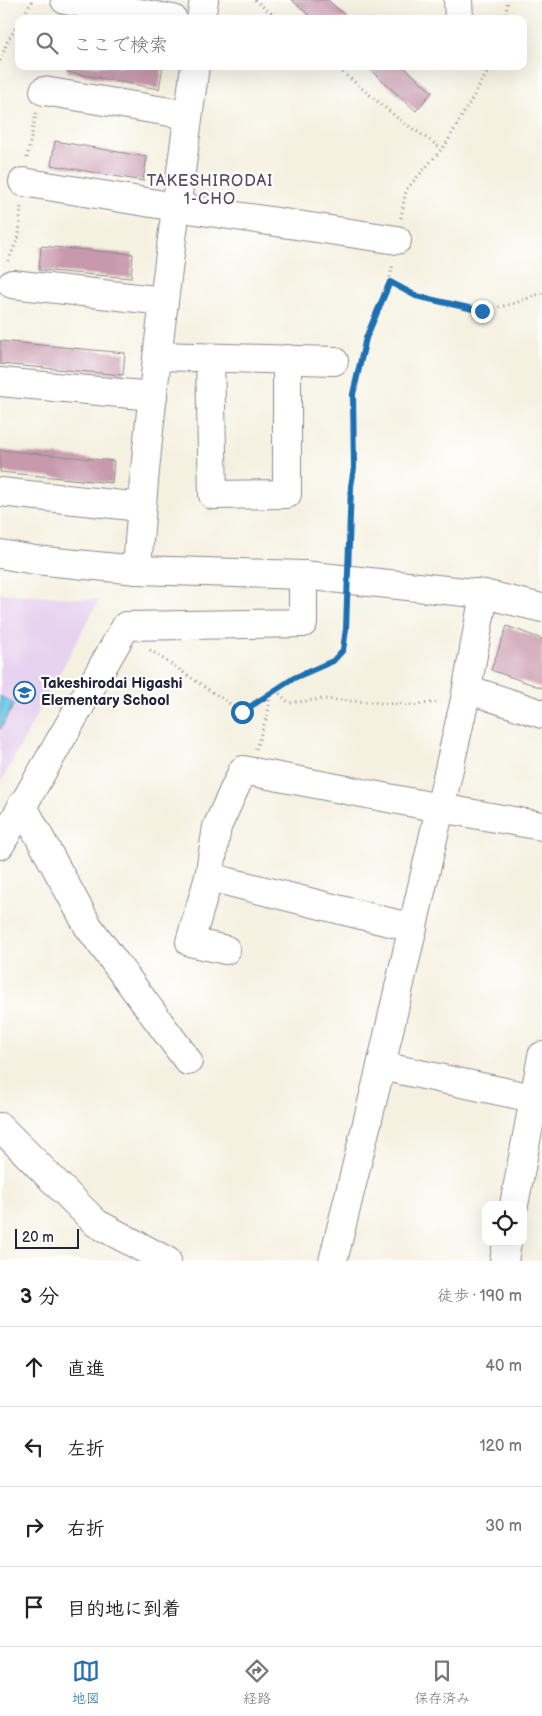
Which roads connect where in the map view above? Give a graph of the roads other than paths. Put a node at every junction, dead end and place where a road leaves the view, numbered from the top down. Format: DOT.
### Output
graph roads {
  1 [pos="65,0"];
  2 [pos="204,0"];
  3 [pos="458,0"];
  4 [pos="150,15"];
  5 [pos="202,15"];
  6 [pos="459,15"];
  7 [pos="194,70"];
  8 [pos="44,91"];
  9 [pos="188,115"];
  10 [pos="23,182"];
  11 [pos="176,208"];
  12 [pos="397,240"];
  13 [pos="12,284"];
  14 [pos="164,301"];
  15 [pos="158,356"];
  16 [pos="210,358"];
  17 [pos="286,360"];
  18 [pos="334,361"];
  19 [pos="0,382"];
  20 [pos="153,396"];
  21 [pos="0,492"];
  22 [pos="141,508"];
  23 [pos="0,554"];
  24 [pos="137,570"];
  25 [pos="303,575"];
  26 [pos="484,594"];
  27 [pos="542,608"];
  28 [pos="467,689"];
  29 [pos="542,714"];
  30 [pos="22,805"];
  31 [pos="440,808"];
  32 [pos="542,826"];
  33 [pos="0,845"];
  34 [pos="209,877"];
  35 [pos="413,928"];
  36 [pos="226,950"];
  37 [pos="542,1056"];
  38 [pos="188,1061"];
  39 [pos="381,1066"];
  40 [pos="533,1098"];
  41 [pos="0,1127"];
  42 [pos="515,1201"];
  43 [pos="506,1246"];
  44 [pos="167,1261"];
  45 [pos="333,1261"];
  46 [pos="504,1261"];
  1 -- 4 [label="street"];
  2 -- 5 [label="street"];
  3 -- 6 [label="street"];
  7 -- 9 [label="street"];
  8 -- 9 [label="street"];
  9 -- 11 [label="street"];
  10 -- 11 [label="street"];
  11 -- 12 [label="street"];
  11 -- 14 [label="street"];
  13 -- 14 [label="street"];
  14 -- 15 [label="street"];
  15 -- 16 [label="street"];
  15 -- 20 [label="street"];
  16 -- 17 [label="street"];
  16 -- 17 [label="street"];
  17 -- 18 [label="street"];
  19 -- 20 [label="street"];
  20 -- 22 [label="street"];
  21 -- 22 [label="street"];
  22 -- 24 [label="street"];
  23 -- 24 [label="street"];
  24 -- 25 [label="street"];
  25 -- 26 [label="street"];
  25 -- 30 [label="street"];
  26 -- 27 [label="street"];
  26 -- 28 [label="street"];
  28 -- 29 [label="street"];
  28 -- 31 [label="street"];
  30 -- 33 [label="street"];
  30 -- 38 [label="street"];
  31 -- 32 [label="street"];
  31 -- 34 [label="street"];
  31 -- 35 [label="street"];
  34 -- 35 [label="street"];
  34 -- 36 [label="street"];
  35 -- 39 [label="street"];
  37 -- 40 [label="street"];
  39 -- 40 [label="street"];
  39 -- 45 [label="street"];
  40 -- 42 [label="street"];
  41 -- 44 [label="street"];
  43 -- 46 [label="street"];
}
